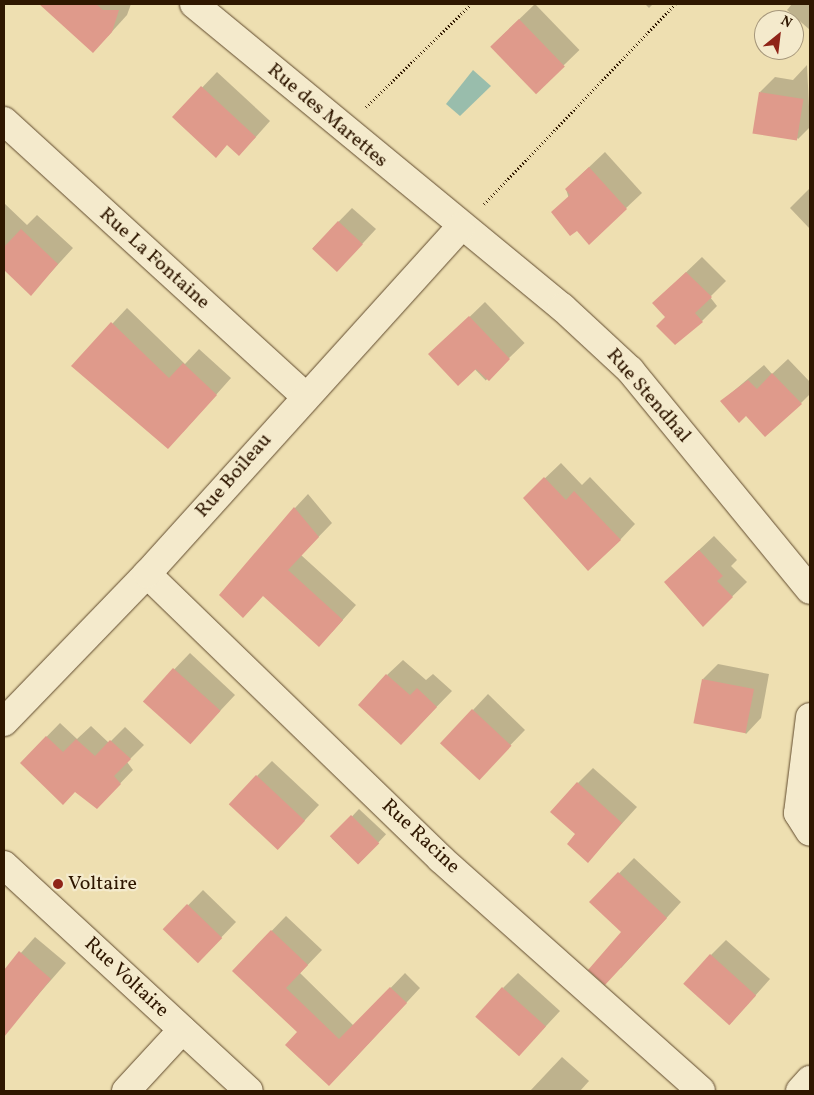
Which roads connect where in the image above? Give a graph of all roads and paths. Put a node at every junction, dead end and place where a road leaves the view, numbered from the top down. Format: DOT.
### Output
graph roads {
  1 [pos="471,4"];
  2 [pos="675,4"];
  3 [pos="208,8"];
  4 [pos="4,122"];
  5 [pos="342,130"];
  6 [pos="461,227"];
  7 [pos="305,396"];
  8 [pos="147,574"];
  9 [pos="810,590"];
  10 [pos="810,717"];
  11 [pos="4,722"];
  12 [pos="810,832"];
  13 [pos="4,865"];
  14 [pos="182,1030"];
  15 [pos="810,1080"];
  16 [pos="126,1091"];
  17 [pos="249,1091"];
  18 [pos="701,1091"];
  19 [pos="800,1091"];
  1 -- 5 [label="path"];
  2 -- 6 [label="path"];
  3 -- 5 [label="street, Rue des Marettes"];
  4 -- 7 [label="street, Rue La Fontaine"];
  5 -- 6 [label="street, Rue des Marettes"];
  6 -- 7 [label="street, Rue Boileau"];
  6 -- 9 [label="street, Rue Stendhal"];
  7 -- 8 [label="street, Rue Boileau"];
  8 -- 11 [label="street, Rue Boileau"];
  8 -- 18 [label="street, Rue Racine"];
  10 -- 12 [label="street"];
  13 -- 14 [label="street, Rue Voltaire"];
  14 -- 16 [label="street"];
  14 -- 17 [label="street, Rue Voltaire"];
  15 -- 19 [label="street"];
}
